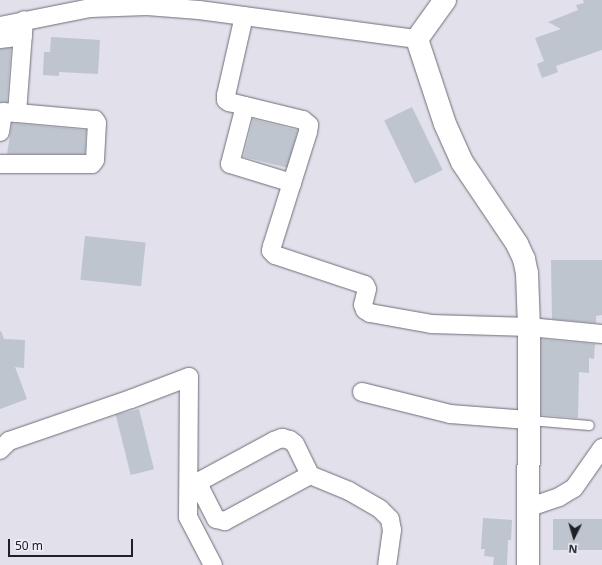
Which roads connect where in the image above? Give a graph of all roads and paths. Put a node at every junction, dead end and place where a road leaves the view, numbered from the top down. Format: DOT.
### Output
graph roads {
  1 [pos="445,0"];
  2 [pos="244,16"];
  3 [pos="0,26"];
  4 [pos="24,28"];
  5 [pos="0,39"];
  6 [pos="416,39"];
  7 [pos="246,106"];
  8 [pos="17,113"];
  9 [pos="0,132"];
  10 [pos="0,164"];
  11 [pos="292,183"];
  12 [pos="529,327"];
  13 [pos="602,334"];
  14 [pos="362,392"];
  15 [pos="528,420"];
  16 [pos="589,425"];
  17 [pos="602,448"];
  18 [pos="0,450"];
  19 [pos="310,475"];
  20 [pos="530,506"];
  21 [pos="213,565"];
  22 [pos="387,565"];
  23 [pos="528,565"];
  1 -- 6 [label="street"];
  2 -- 4 [label="street"];
  2 -- 6 [label="street"];
  2 -- 7 [label="street"];
  3 -- 4 [label="street"];
  4 -- 5 [label="street"];
  4 -- 8 [label="street"];
  6 -- 12 [label="street"];
  7 -- 11 [label="street"];
  7 -- 11 [label="street"];
  8 -- 9 [label="street"];
  8 -- 10 [label="street"];
  11 -- 12 [label="street"];
  12 -- 13 [label="street"];
  12 -- 15 [label="street"];
  14 -- 15 [label="street"];
  15 -- 16 [label="lane"];
  15 -- 20 [label="street"];
  17 -- 20 [label="street"];
  18 -- 21 [label="street"];
  19 -- 19 [label="street"];
  19 -- 22 [label="street"];
  20 -- 23 [label="street"];
}
